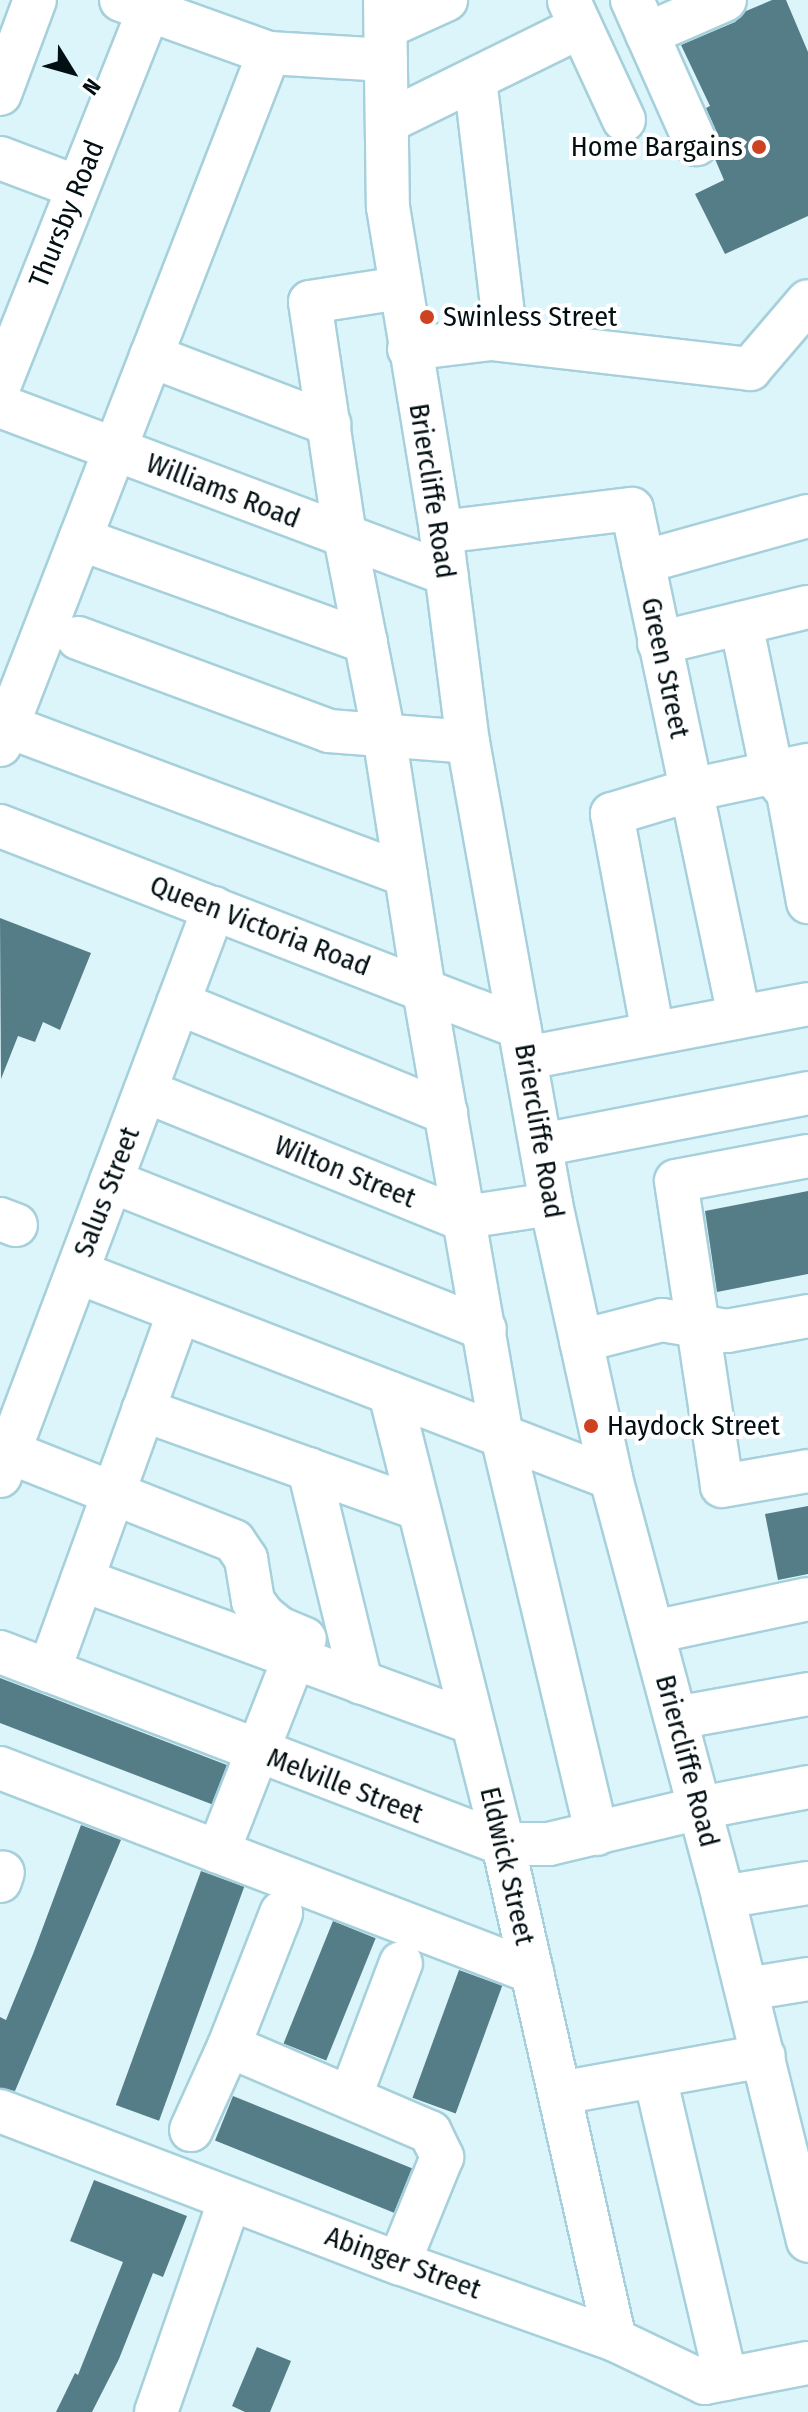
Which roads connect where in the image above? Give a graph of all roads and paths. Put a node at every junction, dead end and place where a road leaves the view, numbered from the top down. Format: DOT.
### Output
graph roads {
  1 [pos="35,0"];
  2 [pos="446,0"];
  3 [pos="725,0"];
  4 [pos="141,4"];
  5 [pos="574,14"];
  6 [pos="640,17"];
  7 [pos="386,29"];
  8 [pos="269,53"];
  9 [pos="4,72"];
  10 [pos="475,79"];
  11 [pos="624,120"];
  12 [pos="387,122"];
  13 [pos="696,144"];
  14 [pos="0,158"];
  15 [pos="77,187"];
  16 [pos="400,288"];
  17 [pos="808,301"];
  18 [pos="506,340"];
  19 [pos="409,349"];
  20 [pos="151,356"];
  21 [pos="0,384"];
  22 [pos="0,406"];
  23 [pos="329,424"];
  24 [pos="115,450"];
  25 [pos="808,516"];
  26 [pos="441,532"];
  27 [pos="345,537"];
  28 [pos="80,539"];
  29 [pos="643,562"];
  30 [pos="446,574"];
  31 [pos="808,607"];
  32 [pos="741,623"];
  33 [pos="78,638"];
  34 [pos="366,642"];
  35 [pos="659,643"];
  36 [pos="384,735"];
  37 [pos="4,736"];
  38 [pos="468,742"];
  39 [pos="790,769"];
  40 [pos="691,790"];
  41 [pos="0,826"];
  42 [pos="406,875"];
  43 [pos="808,902"];
  44 [pos="214,908"];
  45 [pos="424,990"];
  46 [pos="178,1003"];
  47 [pos="808,1004"];
  48 [pos="739,1016"];
  49 [pos="653,1033"];
  50 [pos="522,1042"];
  51 [pos="145,1091"];
  52 [pos="808,1093"];
  53 [pos="446,1113"];
  54 [pos="541,1145"];
  55 [pos="808,1156"];
  56 [pos="111,1181"];
  57 [pos="551,1204"];
  58 [pos="466,1217"];
  59 [pos="77,1272"];
  60 [pos="179,1312"];
  61 [pos="808,1316"];
  62 [pos="698,1327"];
  63 [pos="485,1329"];
  64 [pos="581,1341"];
  65 [pos="390,1393"];
  66 [pos="143,1410"];
  67 [pos="502,1436"];
  68 [pos="4,1464"];
  69 [pos="309,1469"];
  70 [pos="808,1471"];
  71 [pos="611,1478"];
  72 [pos="114,1492"];
  73 [pos="419,1509"];
  74 [pos="82,1580"];
  75 [pos="808,1599"];
  76 [pos="653,1632"];
  77 [pos="299,1648"];
  78 [pos="0,1652"];
  79 [pos="49,1671"];
  80 [pos="361,1683"];
  81 [pos="808,1694"];
  82 [pos="676,1718"];
  83 [pos="472,1723"];
  84 [pos="258,1752"];
  85 [pos="0,1768"];
  86 [pos="808,1787"];
  87 [pos="700,1808"];
  88 [pos="597,1834"];
  89 [pos="503,1844"];
  90 [pos="218,1852"];
  91 [pos="808,1883"];
  92 [pos="723,1897"];
  93 [pos="281,1913"];
  94 [pos="401,1963"];
  95 [pos="532,1972"];
  96 [pos="808,1979"];
  97 [pos="747,1989"];
  98 [pos="229,2046"];
  99 [pos="764,2056"];
  100 [pos="655,2077"];
  101 [pos="560,2093"];
  102 [pos="351,2095"];
  103 [pos="0,2111"];
  104 [pos="191,2130"];
  105 [pos="801,2178"];
  106 [pos="230,2199"];
  107 [pos="808,2241"];
  108 [pos="399,2263"];
  109 [pos="615,2340"];
  110 [pos="808,2363"];
  111 [pos="714,2391"];
  112 [pos="156,2412"];
  1 -- 9 [label="street"];
  2 -- 7 [label="street"];
  3 -- 6 [label="street"];
  4 -- 8 [label="street"];
  4 -- 15 [label="street, Thursby Road"];
  5 -- 10 [label="street"];
  5 -- 11 [label="street"];
  6 -- 13 [label="street"];
  7 -- 8 [label="street"];
  7 -- 12 [label="street, Briercliffe Road"];
  8 -- 20 [label="street"];
  10 -- 12 [label="street"];
  10 -- 18 [label="street"];
  12 -- 16 [label="street, Briercliffe Road"];
  14 -- 15 [label="street"];
  15 -- 21 [label="street, Thursby Road"];
  16 -- 19 [label="street, Briercliffe Road"];
  16 -- 23 [label="street"];
  17 -- 18 [label="street"];
  18 -- 19 [label="street"];
  19 -- 26 [label="street, Briercliffe Road"];
  20 -- 23 [label="street"];
  20 -- 24 [label="street"];
  22 -- 24 [label="street, Williams Road"];
  23 -- 27 [label="street"];
  24 -- 27 [label="street, Williams Road"];
  24 -- 28 [label="street"];
  25 -- 29 [label="street"];
  26 -- 29 [label="street, Green Street"];
  26 -- 30 [label="street, Briercliffe Road"];
  27 -- 30 [label="street, Williams Road"];
  27 -- 34 [label="street"];
  28 -- 34 [label="street"];
  28 -- 37 [label="street"];
  29 -- 35 [label="street, Green Street"];
  30 -- 38 [label="street, Briercliffe Road"];
  31 -- 32 [label="street"];
  32 -- 35 [label="street"];
  32 -- 39 [label="street"];
  33 -- 36 [label="street"];
  34 -- 36 [label="street"];
  35 -- 40 [label="street, Green Street"];
  36 -- 38 [label="street"];
  36 -- 42 [label="street"];
  37 -- 42 [label="street"];
  38 -- 50 [label="street, Briercliffe Road"];
  39 -- 40 [label="street"];
  39 -- 43 [label="street"];
  40 -- 48 [label="street, Green Street"];
  40 -- 49 [label="street"];
  41 -- 44 [label="street, Queen Victoria Road"];
  42 -- 45 [label="street"];
  44 -- 45 [label="street, Queen Victoria Road"];
  44 -- 46 [label="street, Salus Street"];
  45 -- 50 [label="street, Queen Victoria Road"];
  45 -- 53 [label="street"];
  46 -- 51 [label="street, Salus Street"];
  46 -- 53 [label="street"];
  47 -- 48 [label="street"];
  48 -- 49 [label="street"];
  49 -- 50 [label="street"];
  50 -- 54 [label="street, Briercliffe Road"];
  51 -- 56 [label="street, Salus Street"];
  51 -- 58 [label="street, Wilton Street"];
  52 -- 54 [label="street"];
  53 -- 58 [label="street"];
  54 -- 57 [label="street, Briercliffe Road"];
  55 -- 62 [label="street"];
  56 -- 59 [label="street, Salus Street"];
  56 -- 63 [label="street"];
  57 -- 58 [label="street, Wilton Street"];
  57 -- 64 [label="street, Briercliffe Road"];
  58 -- 63 [label="street"];
  59 -- 60 [label="street"];
  59 -- 68 [label="street, Salus Street"];
  60 -- 65 [label="street"];
  60 -- 66 [label="street"];
  61 -- 62 [label="street"];
  62 -- 64 [label="street"];
  62 -- 70 [label="street"];
  63 -- 67 [label="street"];
  64 -- 71 [label="street, Briercliffe Road"];
  65 -- 67 [label="street"];
  65 -- 73 [label="street, Eldwick Street"];
  66 -- 69 [label="street"];
  66 -- 72 [label="street"];
  67 -- 71 [label="street"];
  67 -- 88 [label="street"];
  68 -- 72 [label="street"];
  69 -- 73 [label="street"];
  69 -- 80 [label="street"];
  71 -- 76 [label="street, Briercliffe Road"];
  72 -- 74 [label="street"];
  72 -- 77 [label="street"];
  73 -- 83 [label="street, Eldwick Street"];
  74 -- 77 [label="street"];
  74 -- 79 [label="street"];
  75 -- 76 [label="street"];
  76 -- 82 [label="street, Briercliffe Road"];
  77 -- 80 [label="street"];
  77 -- 84 [label="street"];
  78 -- 79 [label="street, Melville Street"];
  79 -- 84 [label="street, Melville Street"];
  80 -- 83 [label="street"];
  81 -- 82 [label="street"];
  82 -- 87 [label="street, Briercliffe Road"];
  83 -- 89 [label="street, Eldwick Street"];
  84 -- 89 [label="street, Melville Street"];
  84 -- 90 [label="street"];
  85 -- 90 [label="street"];
  86 -- 87 [label="street, Melville Street"];
  87 -- 88 [label="street, Melville Street"];
  87 -- 92 [label="street, Briercliffe Road"];
  88 -- 89 [label="street, Melville Street"];
  89 -- 95 [label="street, Eldwick Street"];
  90 -- 95 [label="street"];
  91 -- 92 [label="street"];
  92 -- 97 [label="street, Briercliffe Road"];
  93 -- 98 [label="street"];
  94 -- 102 [label="street"];
  95 -- 101 [label="street, Eldwick Street"];
  96 -- 97 [label="street"];
  97 -- 99 [label="street, Briercliffe Road"];
  98 -- 102 [label="street"];
  98 -- 104 [label="street"];
  99 -- 100 [label="street"];
  99 -- 105 [label="street, Briercliffe Road"];
  100 -- 101 [label="street"];
  100 -- 111 [label="street"];
  101 -- 109 [label="street, Eldwick Street"];
  102 -- 108 [label="street"];
  103 -- 106 [label="street, Abinger Street"];
  105 -- 107 [label="street, Briercliffe Road"];
  106 -- 108 [label="street, Abinger Street"];
  106 -- 112 [label="street"];
  108 -- 109 [label="street, Abinger Street"];
  109 -- 111 [label="street, Abinger Street"];
  110 -- 111 [label="street"];
}
